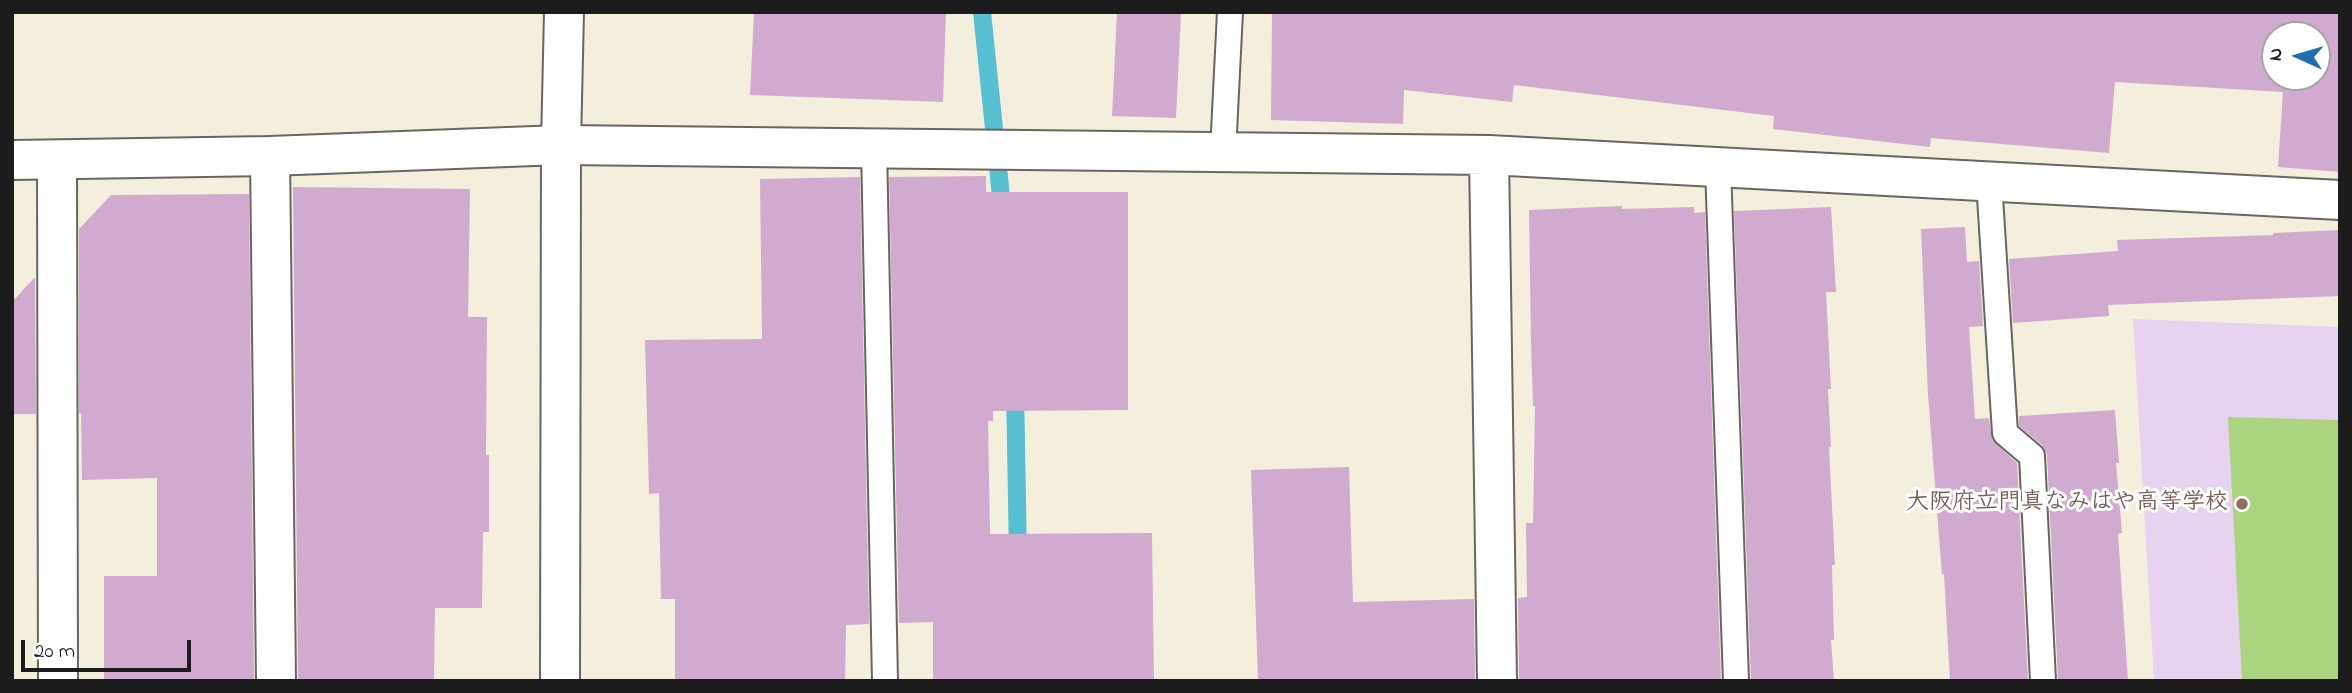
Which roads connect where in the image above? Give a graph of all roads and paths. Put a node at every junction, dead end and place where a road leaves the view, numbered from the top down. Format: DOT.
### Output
graph roads {
  1 [pos="565,12"];
  2 [pos="1230,12"];
  3 [pos="561,145"];
  4 [pos="874,148"];
  5 [pos="1223,152"];
  6 [pos="270,156"];
  7 [pos="1489,156"];
  8 [pos="12,160"];
  9 [pos="57,160"];
  10 [pos="1718,167"];
  11 [pos="1989,181"];
  12 [pos="2340,200"];
  13 [pos="58,681"];
  14 [pos="276,681"];
  15 [pos="560,681"];
  16 [pos="884,681"];
  17 [pos="1497,681"];
  18 [pos="1736,681"];
  19 [pos="2043,681"];
  1 -- 3 [label="street"];
  2 -- 5 [label="lane"];
  3 -- 4 [label="street"];
  3 -- 6 [label="street"];
  3 -- 15 [label="street"];
  4 -- 5 [label="street"];
  4 -- 16 [label="lane"];
  5 -- 7 [label="street"];
  6 -- 9 [label="street"];
  6 -- 14 [label="street"];
  7 -- 10 [label="street"];
  7 -- 17 [label="street"];
  8 -- 9 [label="street"];
  9 -- 13 [label="street"];
  10 -- 11 [label="street"];
  10 -- 18 [label="lane"];
  11 -- 12 [label="street"];
  11 -- 19 [label="lane"];
}
